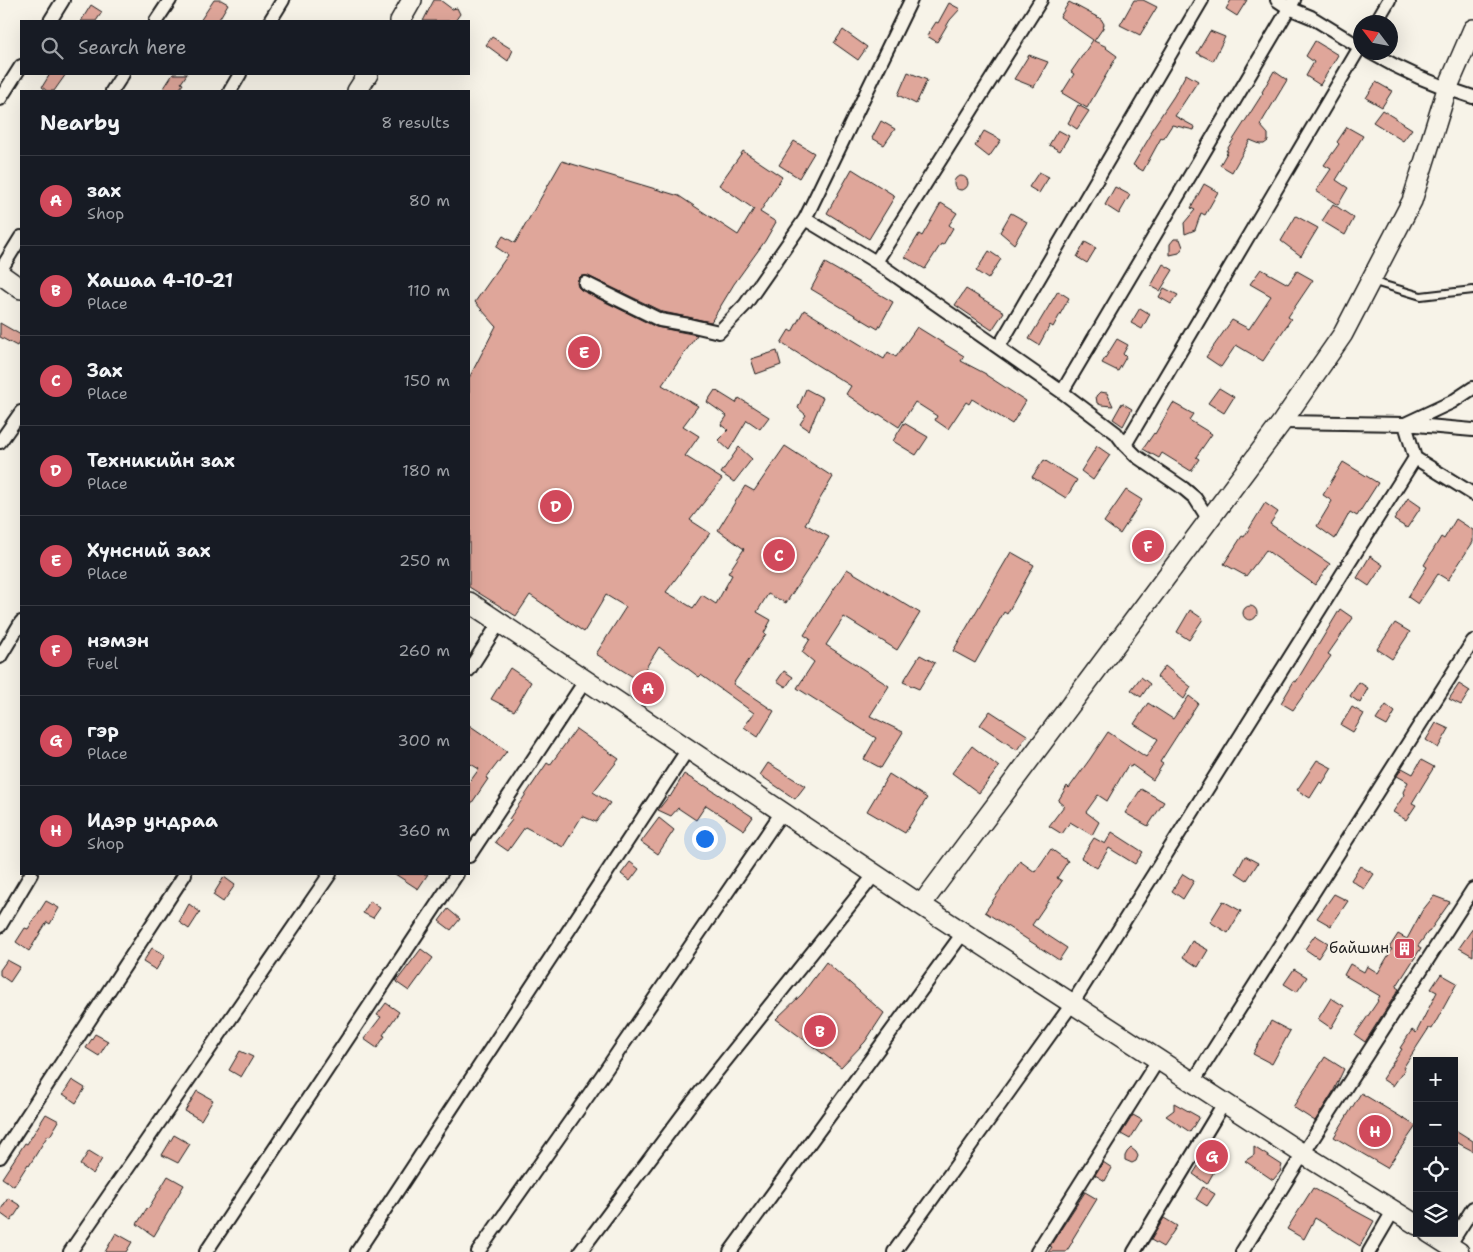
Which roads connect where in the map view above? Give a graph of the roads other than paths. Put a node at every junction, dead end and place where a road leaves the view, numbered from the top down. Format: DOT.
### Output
graph roads {
  1 [pos="64,0"];
  2 [pos="170,0"];
  3 [pos="283,0"];
  4 [pos="412,0"];
  5 [pos="911,0"];
  6 [pos="1041,0"];
  7 [pos="1202,0"];
  8 [pos="1277,0"];
  9 [pos="1390,0"];
  10 [pos="1291,4"];
  11 [pos="1380,15"];
  12 [pos="51,20"];
  13 [pos="157,20"];
  14 [pos="271,20"];
  15 [pos="401,20"];
  16 [pos="1473,29"];
  17 [pos="1353,43"];
  18 [pos="1353,59"];
  19 [pos="1383,60"];
  20 [pos="20,68"];
  21 [pos="123,75"];
  22 [pos="239,75"];
  23 [pos="367,75"];
  24 [pos="1448,89"];
  25 [pos="113,90"];
  26 [pos="231,90"];
  27 [pos="358,90"];
  28 [pos="1473,97"];
  29 [pos="0,99"];
  30 [pos="806,219"];
  31 [pos="20,239"];
  32 [pos="876,262"];
  33 [pos="0,272"];
  34 [pos="1370,281"];
  35 [pos="585,283"];
  36 [pos="20,288"];
  37 [pos="1473,290"];
  38 [pos="1001,343"];
  39 [pos="1473,388"];
  40 [pos="1062,392"];
  41 [pos="20,413"];
  42 [pos="1282,422"];
  43 [pos="1405,424"];
  44 [pos="1473,430"];
  45 [pos="0,442"];
  46 [pos="1125,446"];
  47 [pos="1415,458"];
  48 [pos="1473,494"];
  49 [pos="1209,520"];
  50 [pos="470,603"];
  51 [pos="500,623"];
  52 [pos="20,624"];
  53 [pos="1473,641"];
  54 [pos="0,657"];
  55 [pos="470,668"];
  56 [pos="585,681"];
  57 [pos="688,749"];
  58 [pos="782,812"];
  59 [pos="470,854"];
  60 [pos="875,874"];
  61 [pos="30,875"];
  62 [pos="185,875"];
  63 [pos="329,875"];
  64 [pos="456,875"];
  65 [pos="1473,889"];
  66 [pos="921,905"];
  67 [pos="0,926"];
  68 [pos="963,933"];
  69 [pos="1072,1004"];
  70 [pos="1158,1060"];
  71 [pos="1192,1082"];
  72 [pos="1224,1103"];
  73 [pos="1303,1154"];
  74 [pos="0,1157"];
  75 [pos="1473,1208"];
  76 [pos="1393,1211"];
  77 [pos="1413,1223"];
  78 [pos="1435,1237"];
  79 [pos="1454,1249"];
  80 [pos="70,1252"];
  81 [pos="206,1252"];
  82 [pos="357,1252"];
  83 [pos="478,1252"];
  84 [pos="580,1252"];
  85 [pos="730,1252"];
  86 [pos="894,1252"];
  87 [pos="1037,1252"];
  88 [pos="1134,1252"];
  89 [pos="1242,1252"];
  90 [pos="1369,1252"];
  1 -- 12 [label="street"];
  2 -- 13 [label="street"];
  3 -- 14 [label="street"];
  4 -- 15 [label="main road"];
  5 -- 30 [label="street"];
  6 -- 32 [label="street"];
  7 -- 38 [label="street"];
  8 -- 10 [label="street"];
  9 -- 11 [label="street"];
  10 -- 17 [label="street"];
  10 -- 40 [label="street"];
  16 -- 24 [label="main road"];
  18 -- 46 [label="street"];
  19 -- 24 [label="street"];
  20 -- 29 [label="street"];
  21 -- 25 [label="street"];
  22 -- 26 [label="street"];
  23 -- 27 [label="main road"];
  24 -- 28 [label="street"];
  24 -- 34 [label="main road"];
  30 -- 32 [label="street"];
  30 -- 35 [label="street"];
  31 -- 33 [label="street"];
  32 -- 40 [label="street"];
  33 -- 36 [label="main road"];
  34 -- 37 [label="lane"];
  34 -- 42 [label="main road"];
  39 -- 43 [label="street"];
  40 -- 46 [label="street"];
  41 -- 45 [label="street"];
  42 -- 43 [label="street"];
  42 -- 49 [label="main road"];
  43 -- 44 [label="street"];
  43 -- 47 [label="street"];
  46 -- 49 [label="street"];
  47 -- 48 [label="street"];
  47 -- 69 [label="street"];
  49 -- 66 [label="main road"];
  50 -- 51 [label="main road"];
  51 -- 55 [label="street"];
  51 -- 56 [label="main road"];
  52 -- 54 [label="street"];
  53 -- 71 [label="street"];
  56 -- 57 [label="main road"];
  56 -- 59 [label="street"];
  57 -- 58 [label="main road"];
  57 -- 82 [label="street"];
  58 -- 60 [label="main road"];
  58 -- 83 [label="street"];
  60 -- 66 [label="main road"];
  60 -- 84 [label="street"];
  61 -- 67 [label="street"];
  62 -- 74 [label="street"];
  63 -- 80 [label="street"];
  64 -- 81 [label="street"];
  65 -- 73 [label="street"];
  66 -- 68 [label="main road"];
  68 -- 69 [label="main road"];
  68 -- 85 [label="street"];
  69 -- 70 [label="main road"];
  69 -- 86 [label="street"];
  70 -- 71 [label="main road"];
  70 -- 87 [label="street"];
  71 -- 72 [label="main road"];
  72 -- 73 [label="main road"];
  72 -- 88 [label="street"];
  73 -- 76 [label="main road"];
  73 -- 89 [label="street"];
  75 -- 79 [label="street"];
  76 -- 77 [label="main road"];
  76 -- 90 [label="street"];
  78 -- 79 [label="main road"];
}
